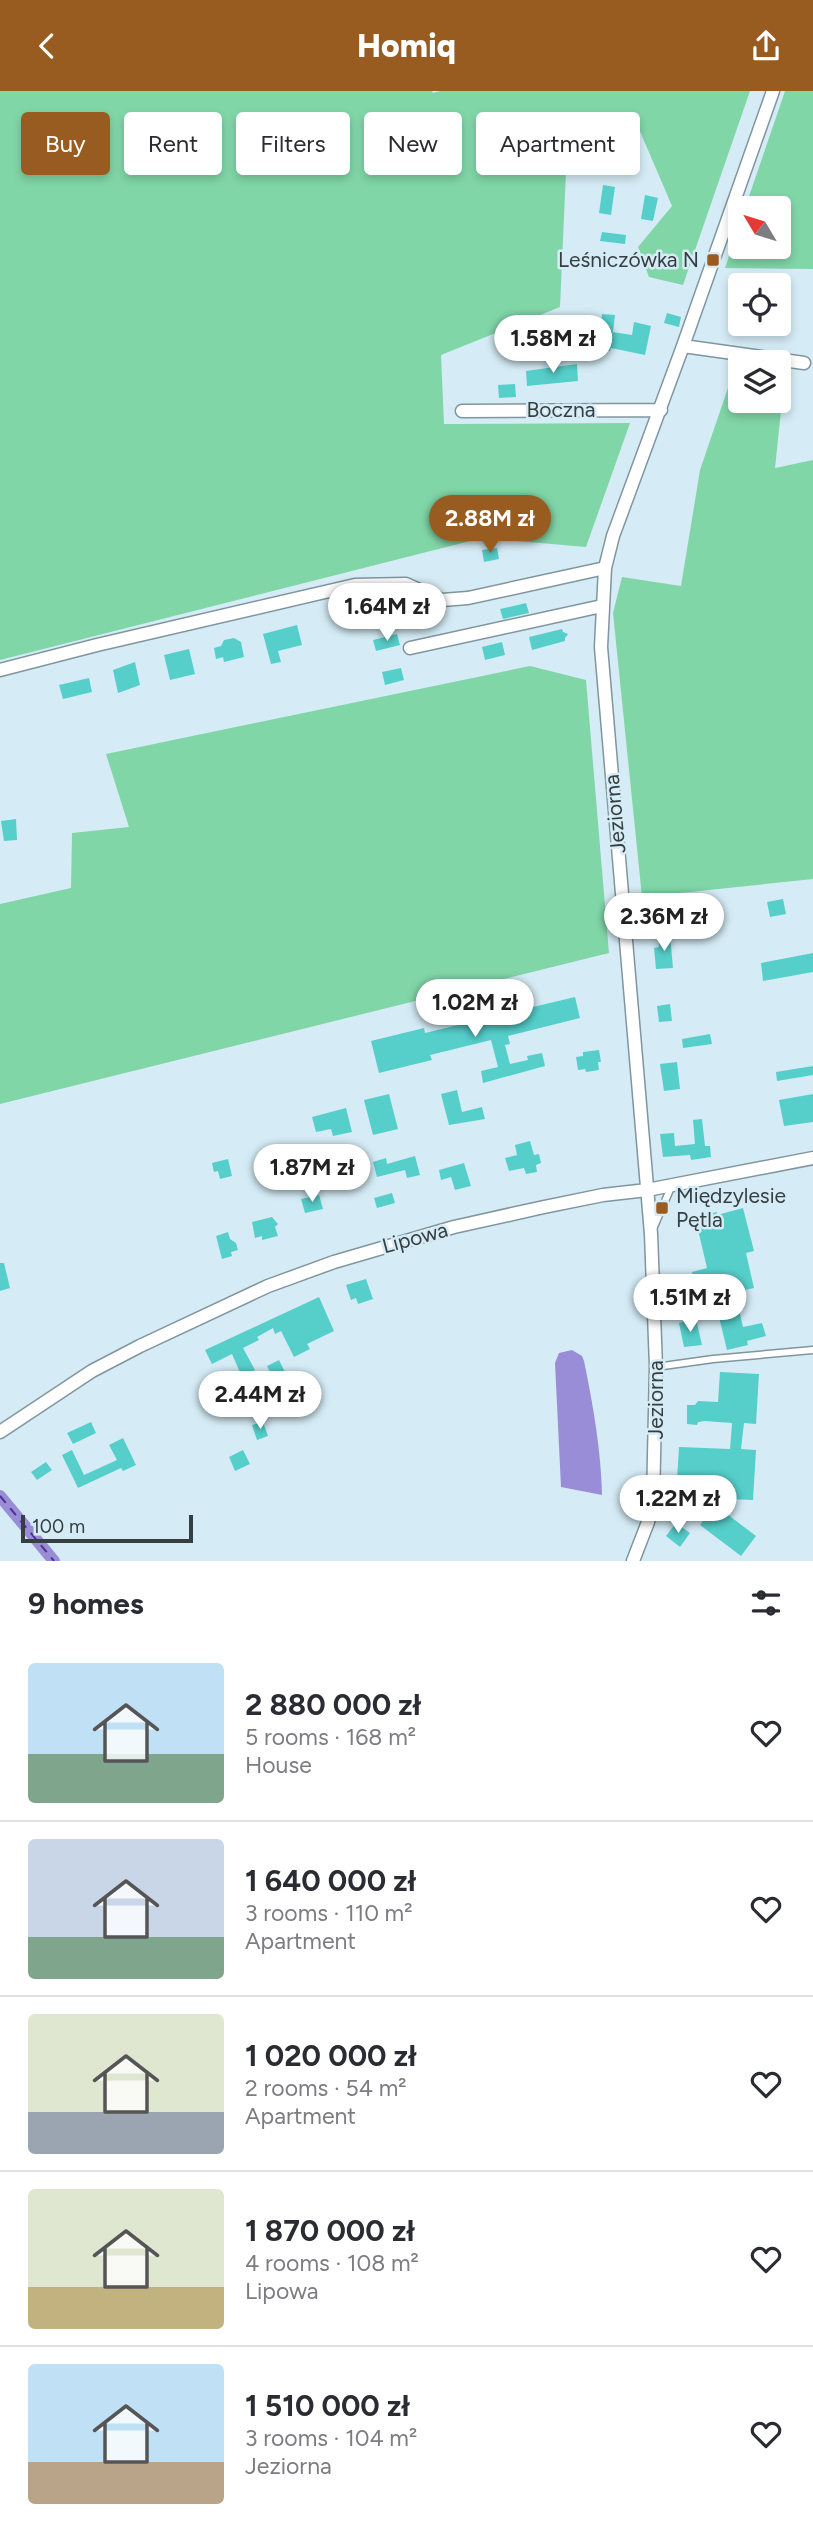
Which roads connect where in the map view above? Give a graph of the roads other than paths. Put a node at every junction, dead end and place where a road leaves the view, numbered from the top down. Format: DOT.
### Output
graph roads {
  1 [pos="773,91"];
  2 [pos="684,346"];
  3 [pos="804,363"];
  4 [pos="661,409"];
  5 [pos="462,411"];
  6 [pos="605,568"];
  7 [pos="601,606"];
  8 [pos="410,648"];
  9 [pos="0,670"];
  10 [pos="813,1158"];
  11 [pos="672,1185"];
  12 [pos="647,1190"];
  13 [pos="651,1234"];
  14 [pos="813,1350"];
  15 [pos="656,1367"];
  16 [pos="0,1432"];
  17 [pos="633,1561"];
  1 -- 2 [label="street, Jeziorna"];
  2 -- 3 [label="street"];
  2 -- 4 [label="street, Jeziorna"];
  4 -- 5 [label="street, Boczna"];
  4 -- 6 [label="street, Jeziorna"];
  6 -- 7 [label="street, Jeziorna"];
  6 -- 9 [label="street"];
  7 -- 8 [label="street"];
  7 -- 12 [label="street, Jeziorna"];
  10 -- 11 [label="street, Lipowa"];
  11 -- 12 [label="street, Lipowa"];
  11 -- 13 [label="lane"];
  12 -- 13 [label="street, Jeziorna"];
  12 -- 16 [label="street, Lipowa"];
  13 -- 15 [label="street, Jeziorna"];
  14 -- 15 [label="lane"];
  15 -- 17 [label="street, Jeziorna"];
}
